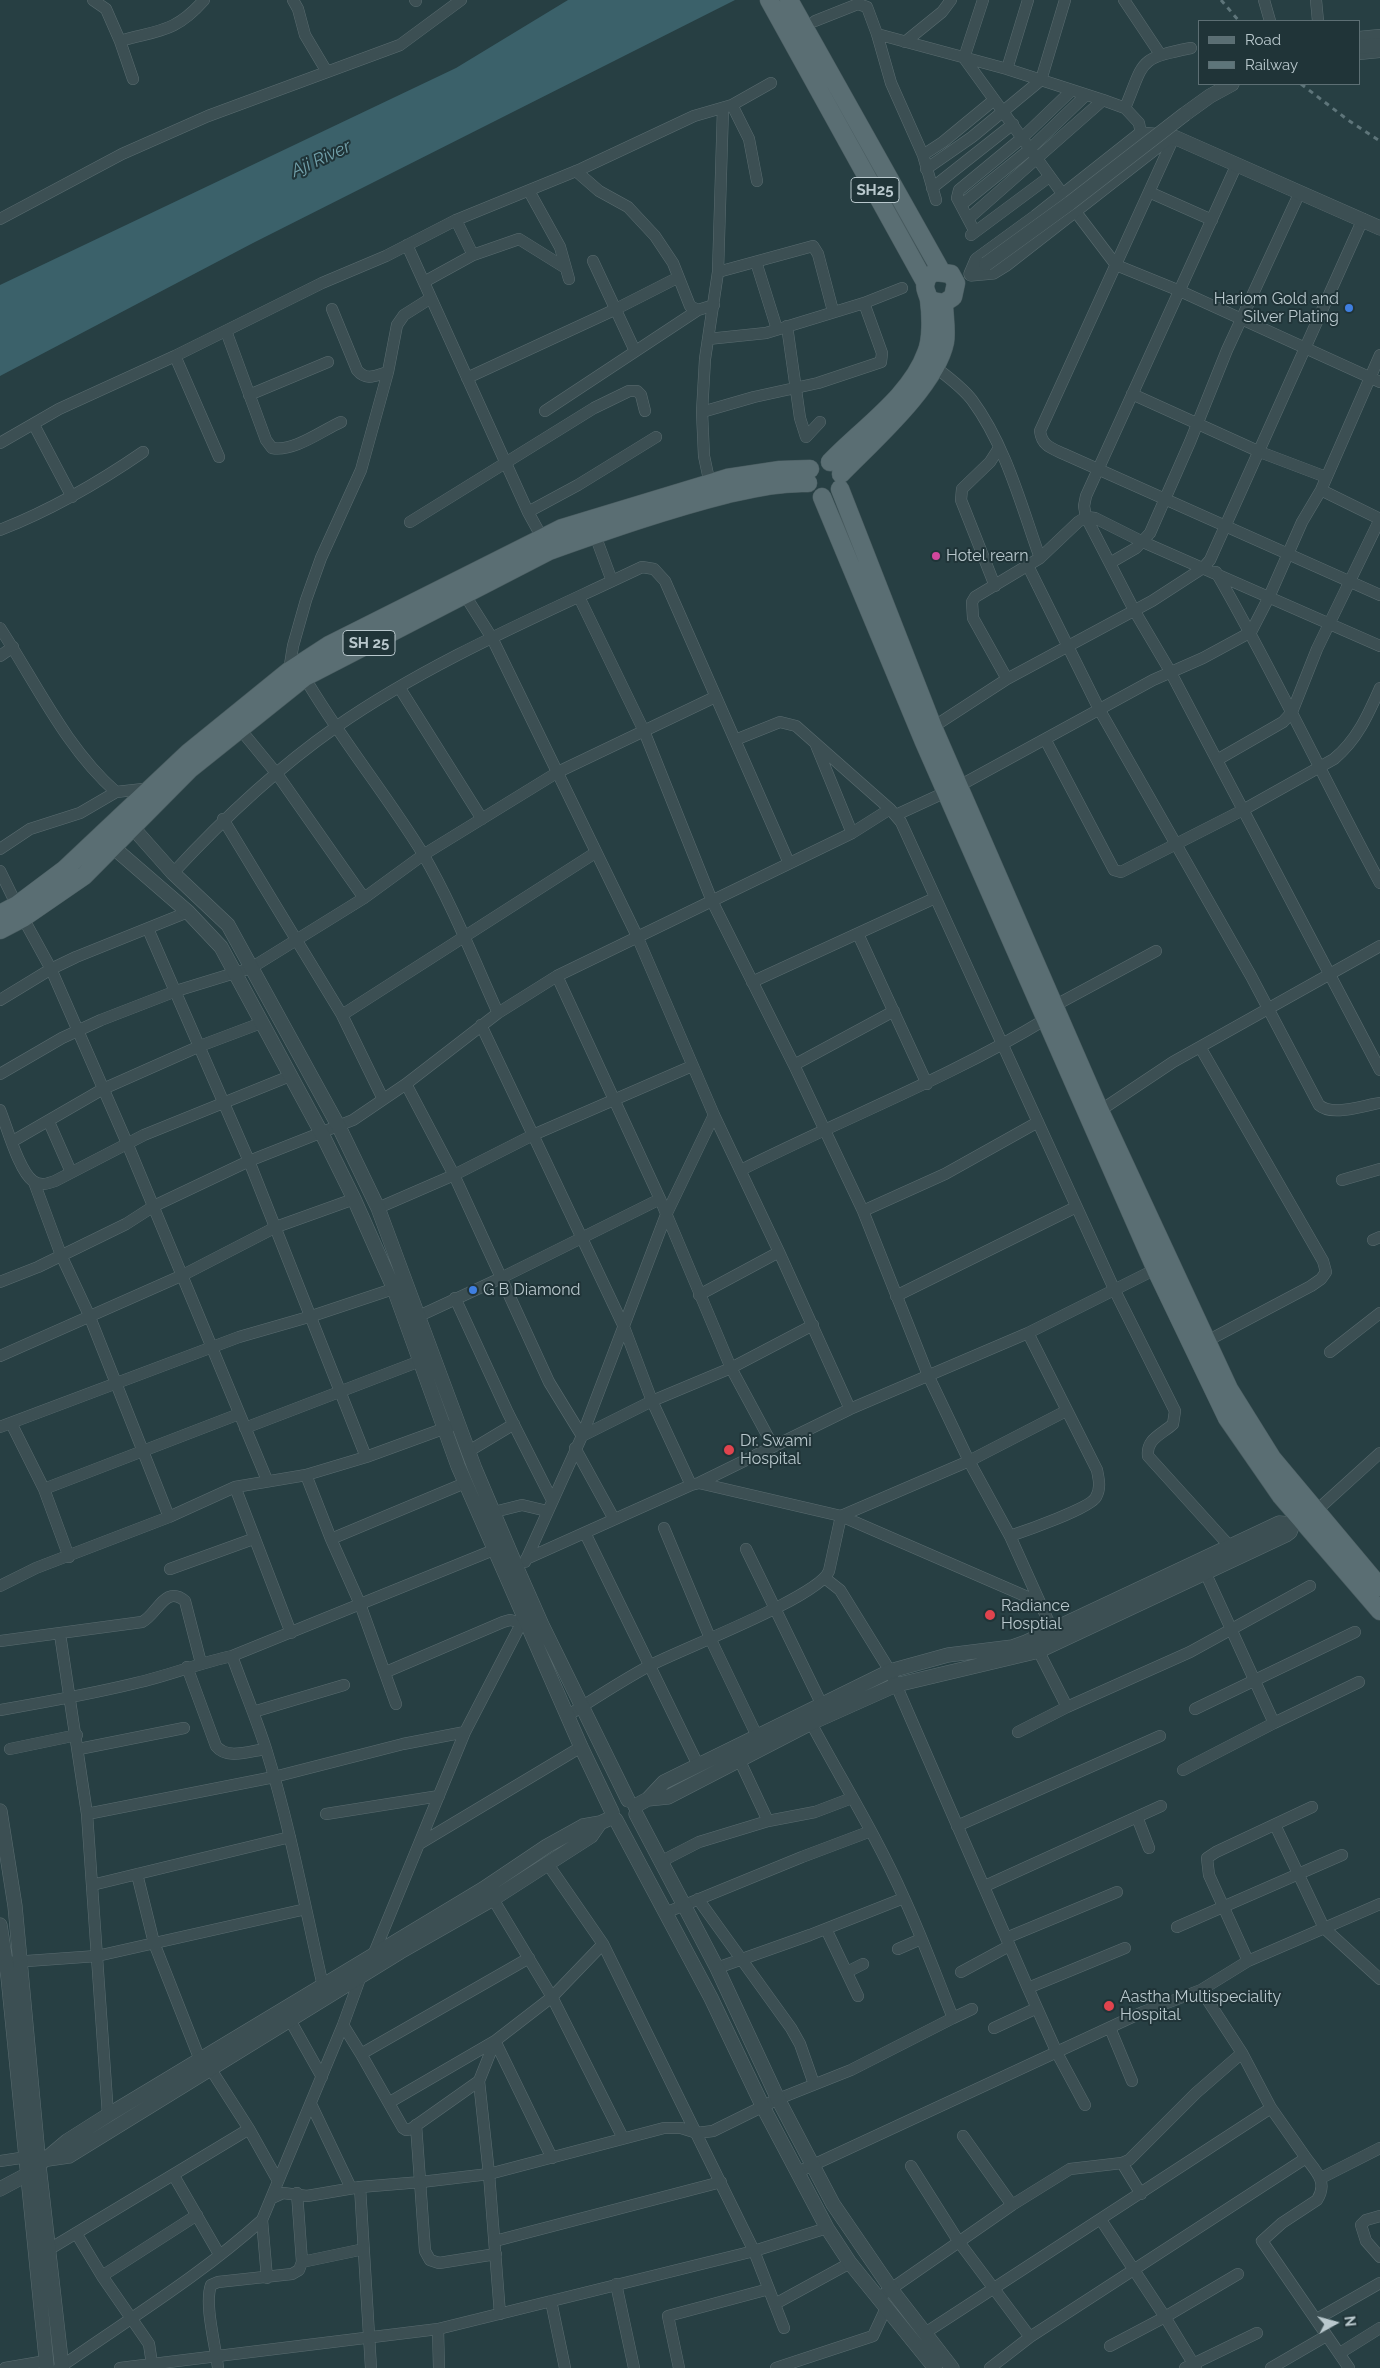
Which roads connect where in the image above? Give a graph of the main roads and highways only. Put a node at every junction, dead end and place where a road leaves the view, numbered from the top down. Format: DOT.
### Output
graph roads {
  1 [pos="769,0"];
  2 [pos="789,0"];
  3 [pos="833,95"];
  4 [pos="941,271"];
  5 [pos="932,294"];
  6 [pos="837,475"];
  7 [pos="809,476"];
  8 [pos="711,490"];
  9 [pos="822,497"];
  10 [pos="546,544"];
  11 [pos="297,671"];
  12 [pos="952,789"];
  13 [pos="154,794"];
  14 [pos="20,912"];
  15 [pos="0,914"];
  16 [pos="0,930"];
  17 [pos="1164,1266"];
  18 [pos="1303,1518"];
  19 [pos="1380,1588"];
  20 [pos="1380,1611"];
  1 -- 3 [label="main road, SH25"];
  2 -- 3 [label="main road, SH25"];
  3 -- 4 [label="main road, SH25"];
  3 -- 5 [label="main road, SH25"];
  4 -- 5 [label="main road"];
  4 -- 5 [label="main road"];
  5 -- 6 [label="main road"];
  5 -- 6 [label="main road, SH25"];
  6 -- 7 [label="main road, SH25"];
  6 -- 9 [label="main road, SH25"];
  6 -- 12 [label="main road"];
  7 -- 8 [label="main road, SH 25"];
  7 -- 9 [label="main road"];
  8 -- 10 [label="main road, SH 25"];
  8 -- 10 [label="main road"];
  9 -- 12 [label="main road"];
  10 -- 11 [label="main road, SH 25"];
  11 -- 13 [label="main road, SH 25"];
  11 -- 13 [label="main road"];
  12 -- 17 [label="main road"];
  13 -- 14 [label="main road, SH 25"];
  14 -- 15 [label="main road"];
  14 -- 16 [label="main road, SH 25"];
  17 -- 18 [label="main road"];
  17 -- 18 [label="main road"];
  18 -- 19 [label="main road"];
  18 -- 20 [label="main road"];
}
